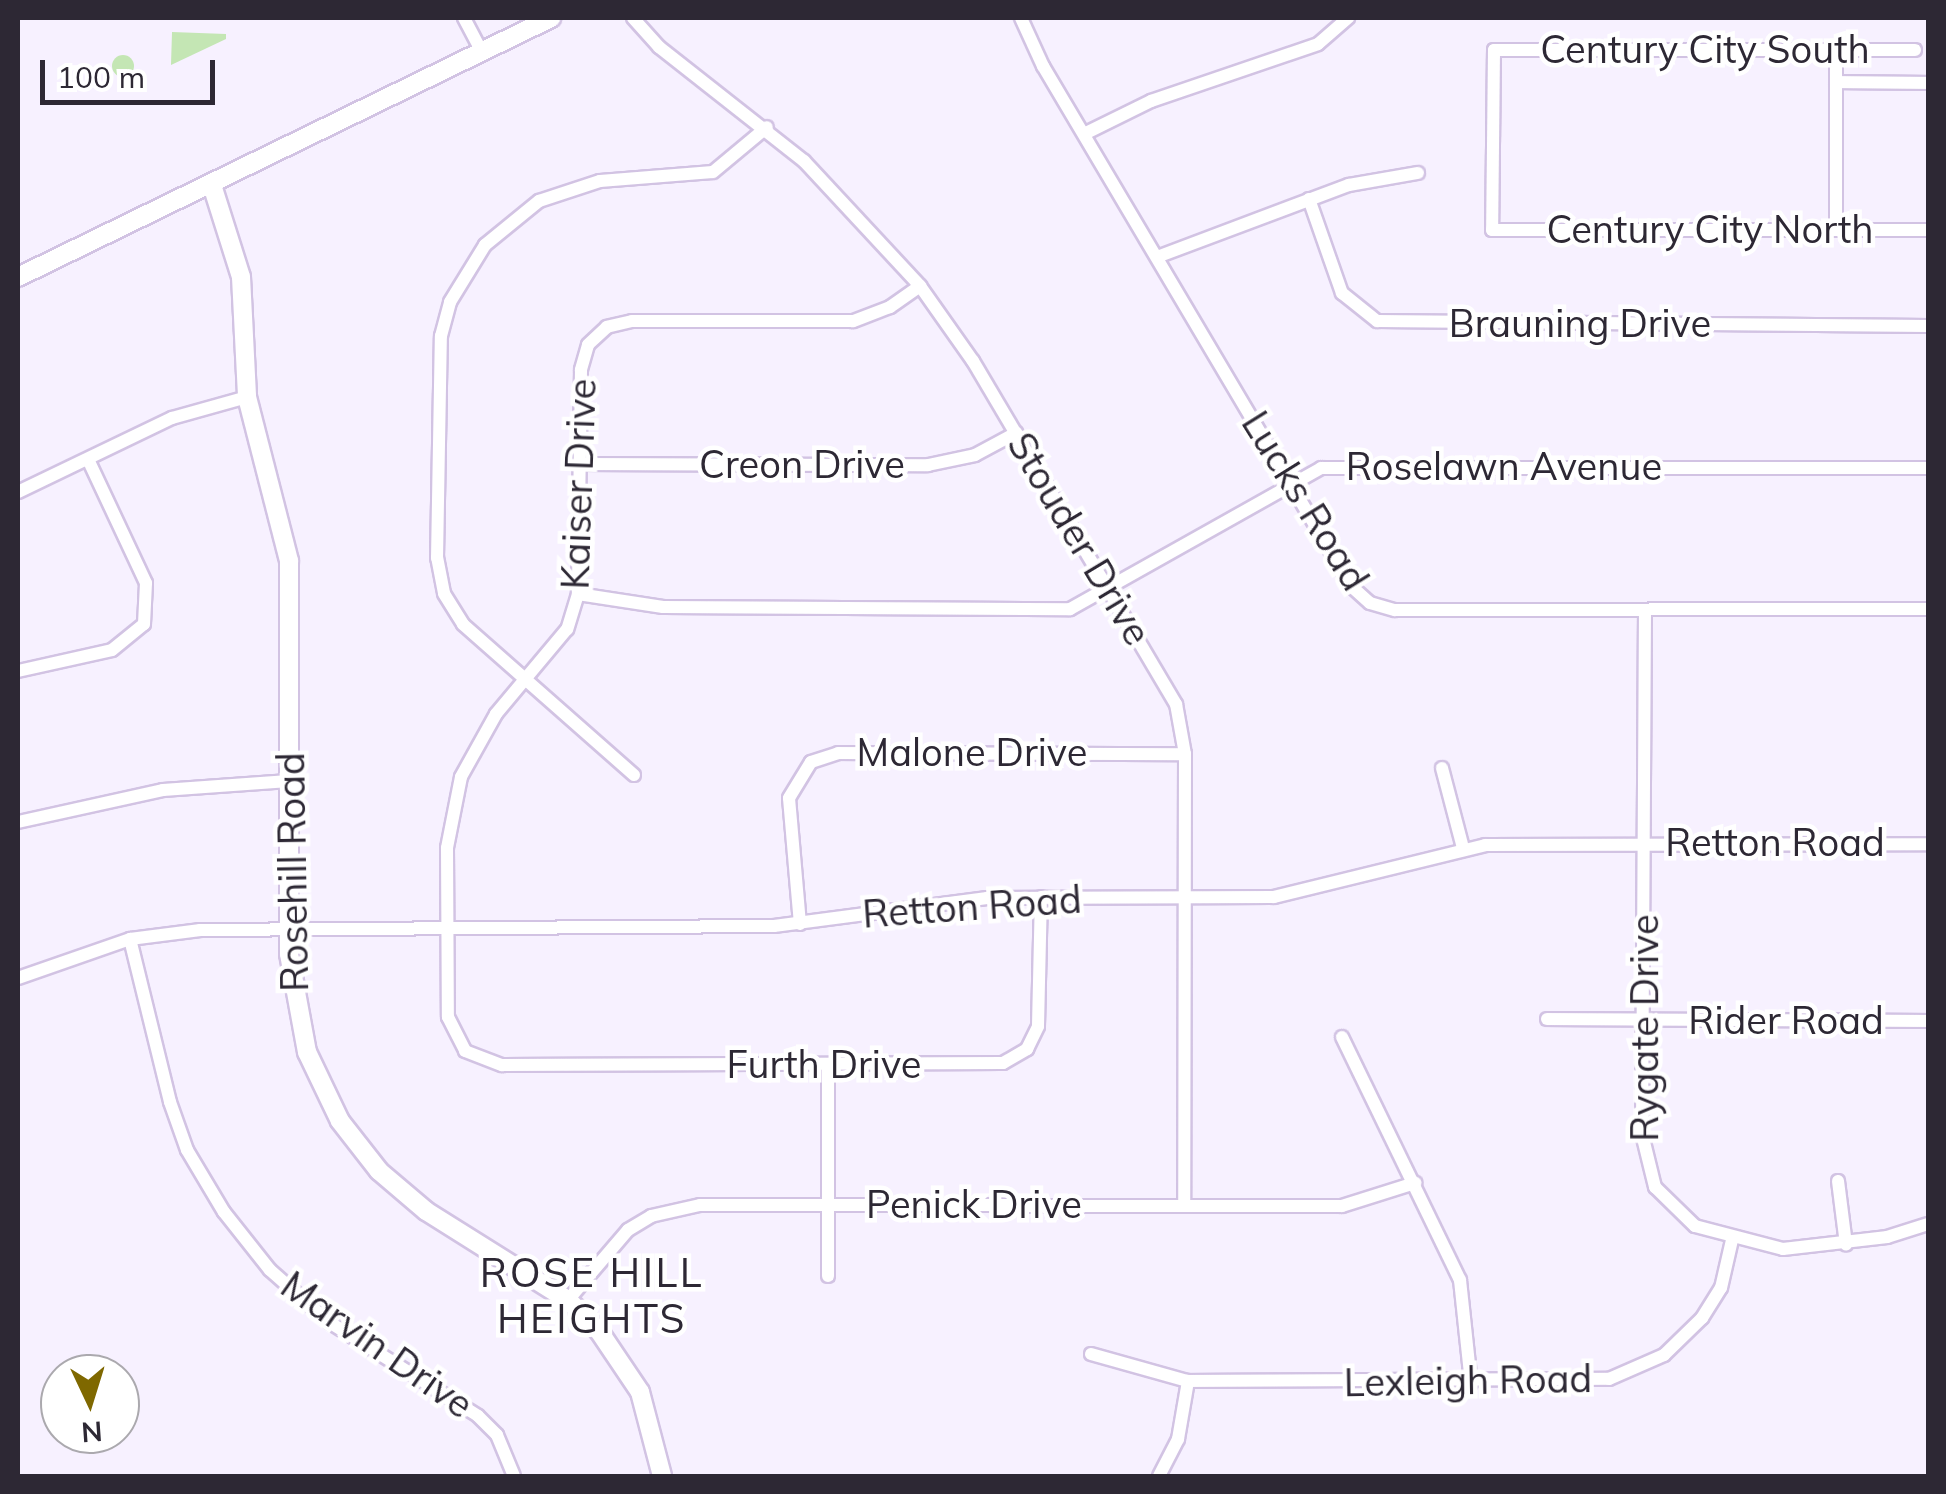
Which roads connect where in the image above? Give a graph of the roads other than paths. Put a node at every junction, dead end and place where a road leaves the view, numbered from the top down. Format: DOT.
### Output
graph roads {
  1 [pos="464,18"];
  2 [pos="551,18"];
  3 [pos="633,18"];
  4 [pos="1021,18"];
  5 [pos="1348,18"];
  6 [pos="1915,50"];
  7 [pos="1836,51"];
  8 [pos="483,54"];
  9 [pos="1836,82"];
  10 [pos="1928,82"];
  11 [pos="767,127"];
  12 [pos="1084,134"];
  13 [pos="1418,173"];
  14 [pos="212,185"];
  15 [pos="1309,199"];
  16 [pos="1492,230"];
  17 [pos="1836,230"];
  18 [pos="1928,230"];
  19 [pos="1157,257"];
  20 [pos="18,276"];
  21 [pos="920,286"];
  22 [pos="1928,326"];
  23 [pos="246,398"];
  24 [pos="1016,433"];
  25 [pos="88,459"];
  26 [pos="580,464"];
  27 [pos="1928,468"];
  28 [pos="1290,484"];
  29 [pos="18,492"];
  30 [pos="1110,590"];
  31 [pos="578,594"];
  32 [pos="1645,610"];
  33 [pos="1928,610"];
  34 [pos="18,671"];
  35 [pos="526,680"];
  36 [pos="1186,754"];
  37 [pos="1442,768"];
  38 [pos="634,775"];
  39 [pos="290,782"];
  40 [pos="18,822"];
  41 [pos="1646,843"];
  42 [pos="1928,844"];
  43 [pos="1463,848"];
  44 [pos="1041,897"];
  45 [pos="1185,898"];
  46 [pos="800,924"];
  47 [pos="289,926"];
  48 [pos="447,926"];
  49 [pos="130,940"];
  50 [pos="18,978"];
  51 [pos="1548,1019"];
  52 [pos="1643,1020"];
  53 [pos="1928,1022"];
  54 [pos="1342,1036"];
  55 [pos="464,1051"];
  56 [pos="828,1065"];
  57 [pos="1838,1181"];
  58 [pos="1414,1183"];
  59 [pos="827,1204"];
  60 [pos="1184,1206"];
  61 [pos="1928,1224"];
  62 [pos="1732,1240"];
  63 [pos="1846,1244"];
  64 [pos="828,1276"];
  65 [pos="568,1300"];
  66 [pos="1091,1354"];
  67 [pos="1188,1381"];
  68 [pos="1471,1383"];
  69 [pos="514,1476"];
  70 [pos="662,1476"];
  71 [pos="1159,1476"];
  1 -- 8 [label="street"];
  2 -- 8 [label="street"];
  3 -- 11 [label="street, Stouder Drive"];
  4 -- 12 [label="street, Lucks Road"];
  5 -- 12 [label="street"];
  6 -- 7 [label="street, Century City South"];
  7 -- 9 [label="street"];
  7 -- 16 [label="street, Century City South"];
  8 -- 14 [label="street"];
  9 -- 10 [label="street, Century City South"];
  9 -- 17 [label="street"];
  11 -- 21 [label="street, Stouder Drive"];
  11 -- 35 [label="street"];
  12 -- 19 [label="street, Lucks Road"];
  13 -- 15 [label="street"];
  14 -- 20 [label="street"];
  14 -- 23 [label="street, Rosehill Road"];
  15 -- 19 [label="street"];
  15 -- 22 [label="street, Brauning Drive"];
  16 -- 17 [label="street, Century City North"];
  17 -- 18 [label="street, Century City North"];
  19 -- 28 [label="street, Lucks Road"];
  21 -- 24 [label="street, Stouder Drive"];
  21 -- 26 [label="street, Kaiser Drive"];
  23 -- 25 [label="street"];
  23 -- 39 [label="street, Rosehill Road"];
  24 -- 26 [label="street, Creon Drive"];
  24 -- 30 [label="street, Stouder Drive"];
  25 -- 29 [label="street"];
  25 -- 34 [label="street"];
  26 -- 31 [label="street, Kaiser Drive"];
  27 -- 28 [label="street, Roselawn Avenue"];
  28 -- 30 [label="street, Roselawn Avenue"];
  28 -- 32 [label="street, Lucks Road"];
  30 -- 31 [label="street, Roselawn Avenue"];
  30 -- 36 [label="street, Stouder Drive"];
  31 -- 35 [label="street, Kaiser Drive"];
  32 -- 33 [label="street, Lucks Road"];
  32 -- 41 [label="street, Rygate Drive"];
  35 -- 38 [label="street"];
  35 -- 48 [label="street, Kaiser Drive"];
  36 -- 45 [label="street, Stouder Drive"];
  36 -- 46 [label="street, Malone Drive"];
  37 -- 43 [label="street"];
  39 -- 40 [label="street"];
  39 -- 47 [label="street, Rosehill Road"];
  41 -- 42 [label="street, Retton Road"];
  41 -- 43 [label="street, Retton Road"];
  41 -- 52 [label="street, Rygate Drive"];
  43 -- 45 [label="street, Retton Road"];
  44 -- 45 [label="street, Retton Road"];
  44 -- 46 [label="street, Retton Road"];
  44 -- 56 [label="street, Furth Drive"];
  45 -- 60 [label="street, Stouder Drive"];
  46 -- 48 [label="street, Retton Road"];
  47 -- 48 [label="street, Retton Road"];
  47 -- 49 [label="street, Retton Road"];
  47 -- 65 [label="street, Rosehill Road"];
  48 -- 55 [label="street, Kaiser Drive"];
  49 -- 50 [label="street, Retton Road"];
  49 -- 69 [label="street, Marvin Drive"];
  51 -- 52 [label="street, Rider Road"];
  52 -- 53 [label="street, Rider Road"];
  52 -- 62 [label="street, Rygate Drive"];
  54 -- 58 [label="street"];
  55 -- 56 [label="street, Furth Drive"];
  56 -- 59 [label="street"];
  57 -- 63 [label="street"];
  58 -- 60 [label="street, Penick Drive"];
  58 -- 68 [label="street"];
  59 -- 60 [label="street, Penick Drive"];
  59 -- 64 [label="street"];
  59 -- 65 [label="street, Penick Drive"];
  61 -- 63 [label="street"];
  62 -- 63 [label="street"];
  62 -- 68 [label="street, Lexleigh Road"];
  65 -- 70 [label="street, Rosehill Road"];
  66 -- 67 [label="street, Lexleigh Road"];
  67 -- 68 [label="street, Lexleigh Road"];
  67 -- 71 [label="street"];
}
